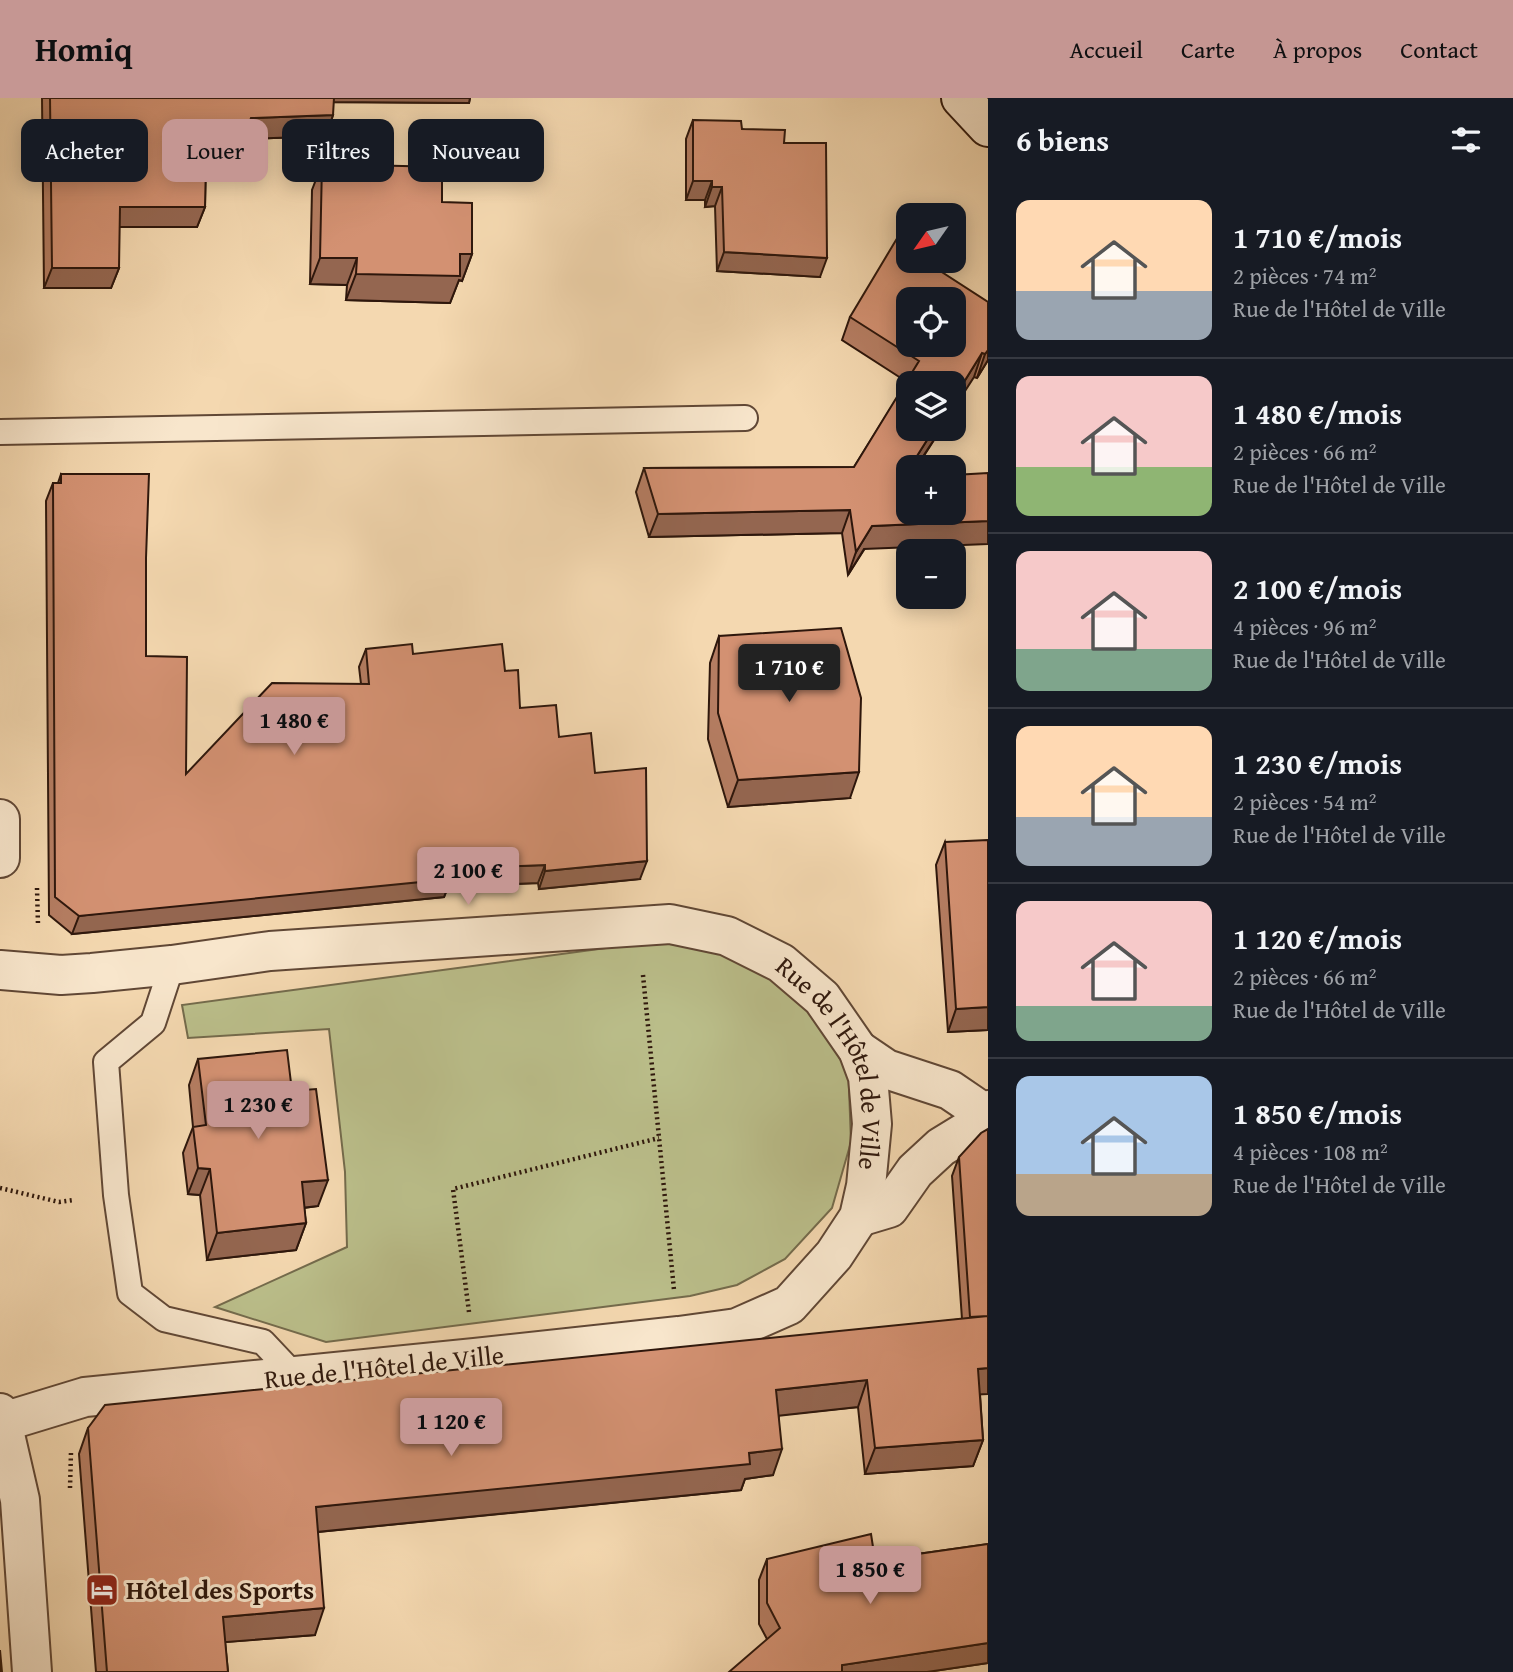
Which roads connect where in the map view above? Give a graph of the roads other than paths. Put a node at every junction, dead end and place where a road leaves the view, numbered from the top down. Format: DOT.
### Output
graph roads {
  1 [pos="961,98"];
  2 [pos="988,127"];
  3 [pos="745,418"];
  4 [pos="0,432"];
  5 [pos="0,819"];
  6 [pos="1,839"];
  7 [pos="0,858"];
  8 [pos="172,965"];
  9 [pos="0,970"];
  10 [pos="859,1050"];
  11 [pos="985,1111"];
  12 [pos="859,1217"];
  13 [pos="296,1377"];
  14 [pos="2,1418"];
  15 [pos="32,1672"];
  1 -- 2 [label="street"];
  3 -- 4 [label="lane"];
  5 -- 6 [label="street"];
  6 -- 7 [label="street"];
  8 -- 9 [label="street, Rue de l'Hôtel de Ville"];
  8 -- 10 [label="street, Rue de l'Hôtel de Ville"];
  8 -- 13 [label="lane"];
  10 -- 11 [label="street"];
  10 -- 12 [label="street, Rue de l'Hôtel de Ville"];
  11 -- 12 [label="street"];
  12 -- 13 [label="street, Rue de l'Hôtel de Ville"];
  13 -- 14 [label="street, Rue de l'Hôtel de Ville"];
  14 -- 15 [label="street"];
}
